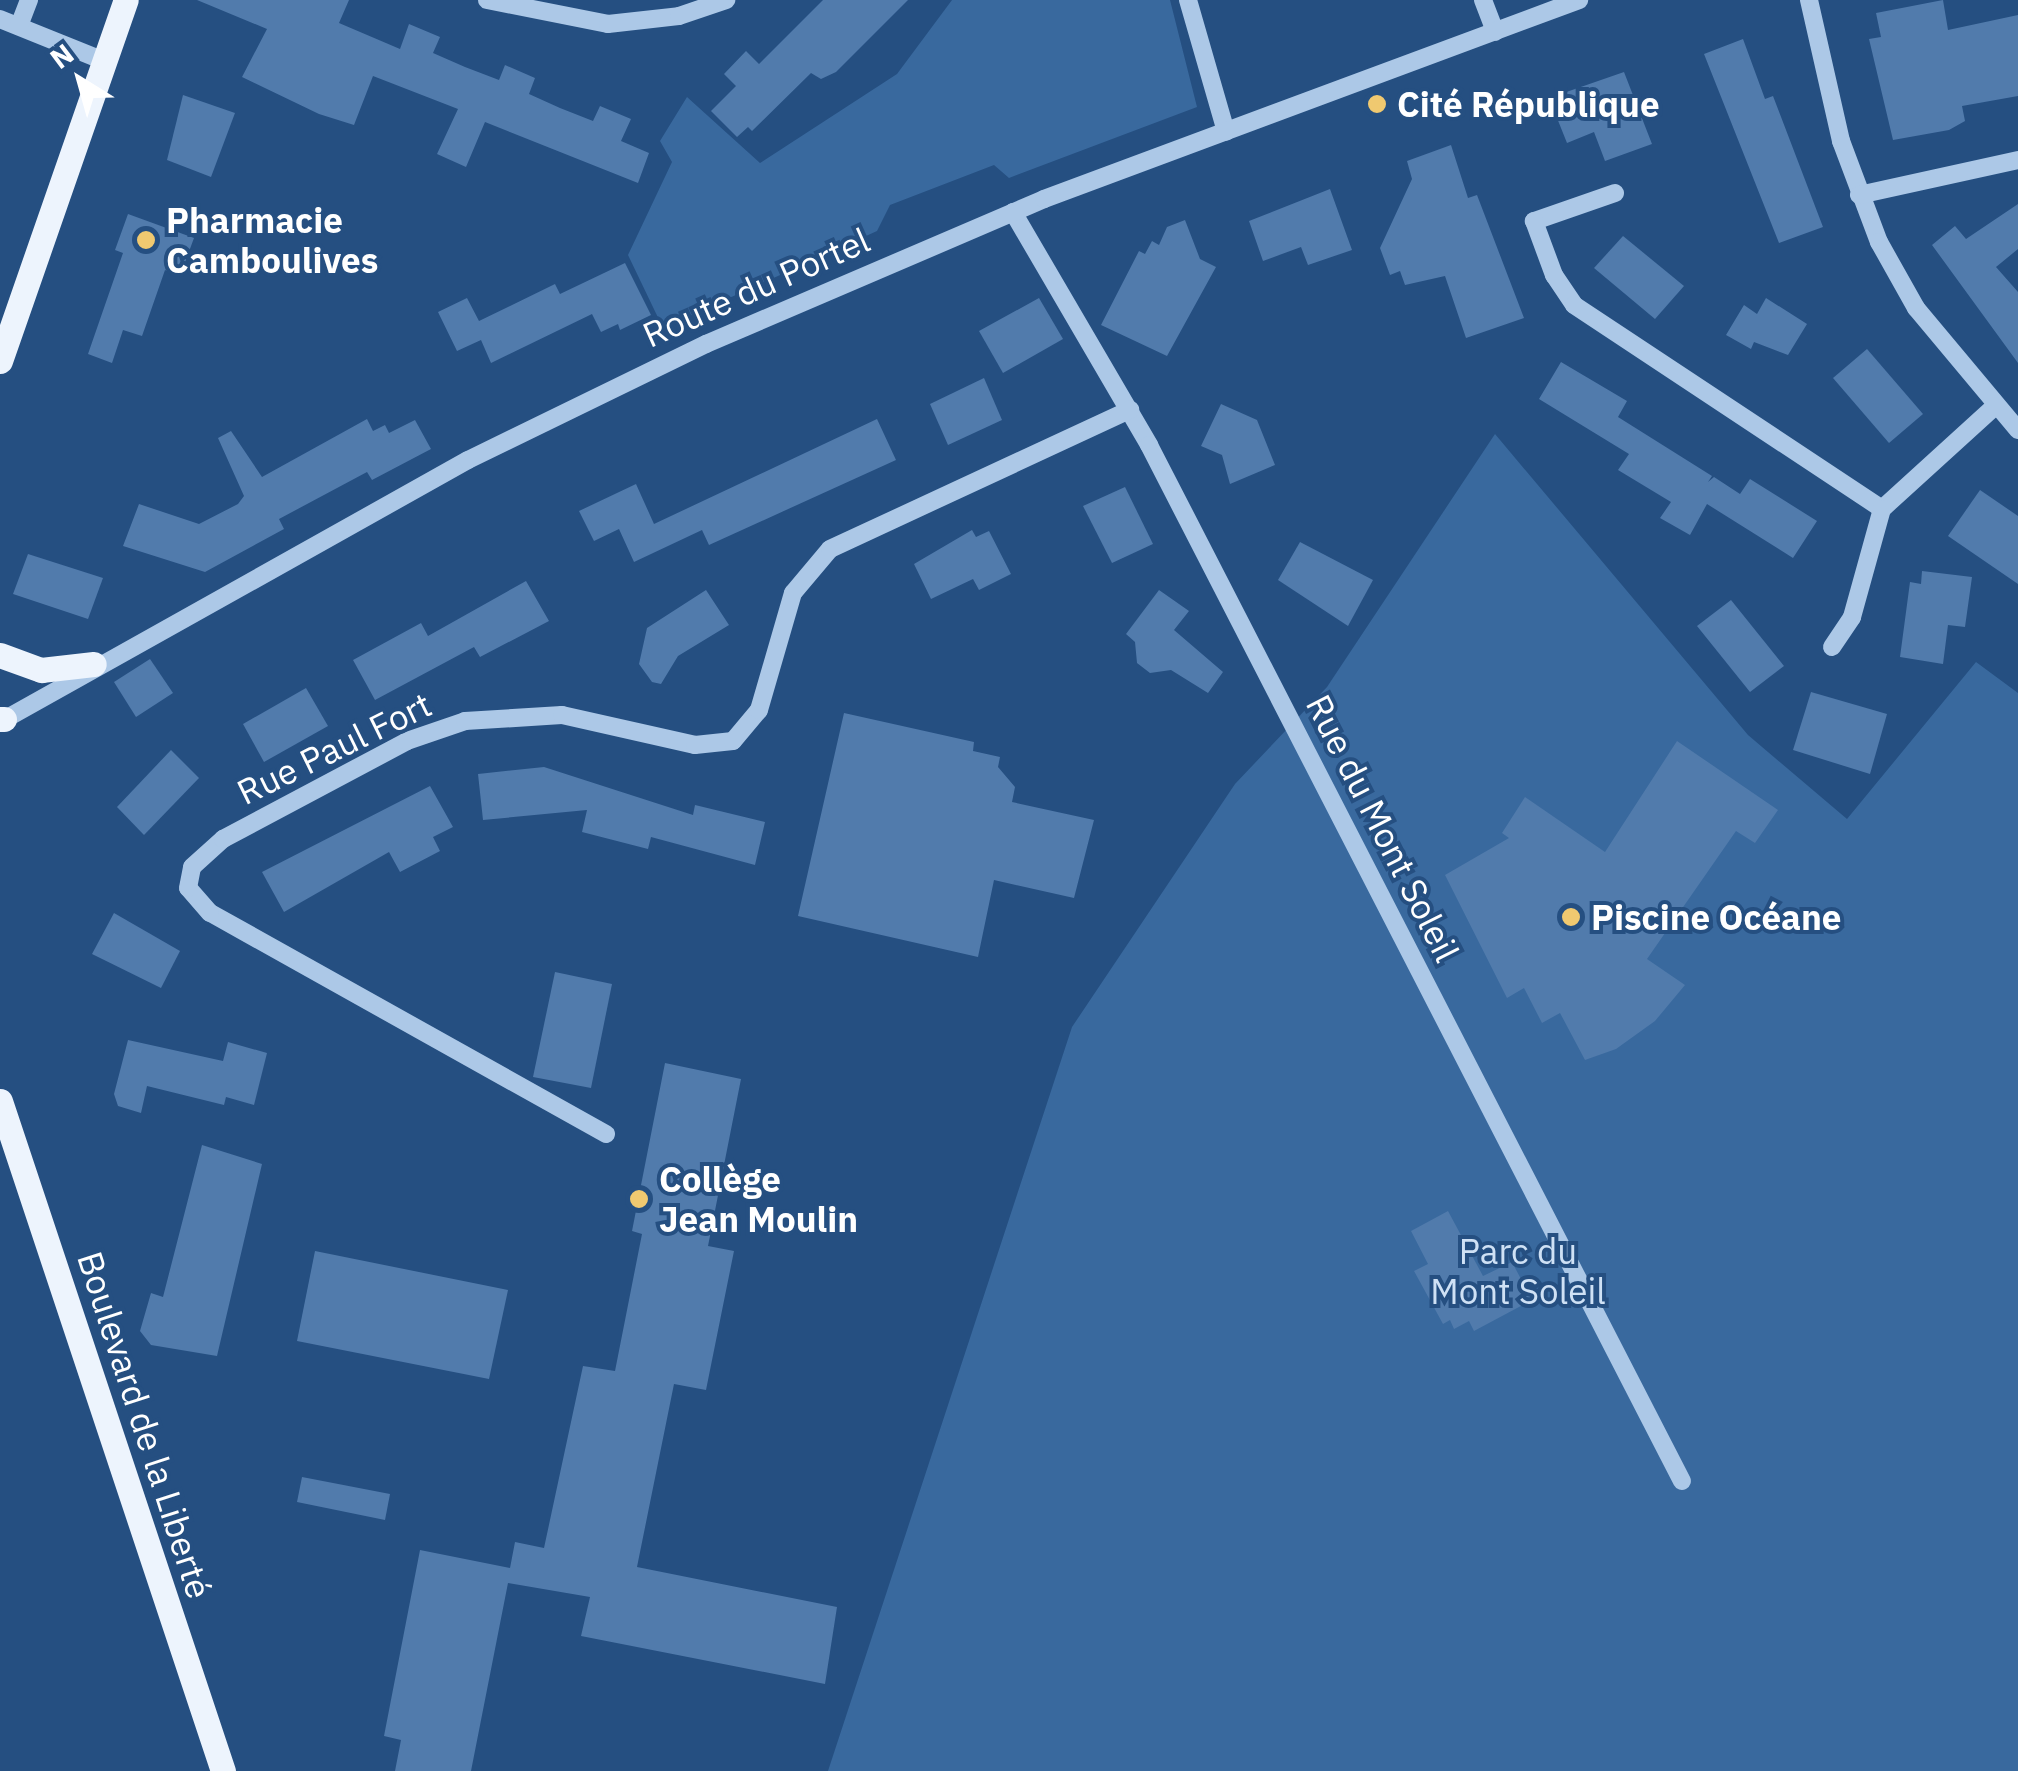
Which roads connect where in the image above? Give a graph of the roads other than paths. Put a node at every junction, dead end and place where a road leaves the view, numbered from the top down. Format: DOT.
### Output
graph roads {
  1 [pos="29,0"];
  2 [pos="126,0"];
  3 [pos="487,0"];
  4 [pos="726,0"];
  5 [pos="1188,0"];
  6 [pos="1483,0"];
  7 [pos="1579,0"];
  8 [pos="1809,0"];
  9 [pos="0,18"];
  10 [pos="19,26"];
  11 [pos="1495,32"];
  12 [pos="104,61"];
  13 [pos="1226,132"];
  14 [pos="2018,160"];
  15 [pos="1615,193"];
  16 [pos="1859,195"];
  17 [pos="1012,212"];
  18 [pos="0,360"];
  19 [pos="1995,406"];
  20 [pos="1130,410"];
  21 [pos="2018,430"];
  22 [pos="1882,509"];
  23 [pos="1832,647"];
  24 [pos="0,655"];
  25 [pos="94,664"];
  26 [pos="1,720"];
  27 [pos="0,1101"];
  28 [pos="606,1134"];
  29 [pos="1682,1482"];
  30 [pos="223,1771"];
  1 -- 10 [label="street"];
  2 -- 12 [label="main road"];
  3 -- 4 [label="street"];
  5 -- 13 [label="street"];
  6 -- 11 [label="street"];
  7 -- 11 [label="street, Route du Portel"];
  8 -- 16 [label="street"];
  9 -- 10 [label="street"];
  10 -- 12 [label="street"];
  11 -- 13 [label="street, Route du Portel"];
  12 -- 18 [label="main road"];
  13 -- 17 [label="street, Route du Portel"];
  14 -- 16 [label="street"];
  15 -- 22 [label="street"];
  16 -- 19 [label="street"];
  17 -- 20 [label="street, Rue du Mont Soleil"];
  17 -- 25 [label="street, Route du Portel"];
  19 -- 21 [label="street"];
  19 -- 22 [label="street"];
  20 -- 28 [label="street, Rue Paul Fort"];
  20 -- 29 [label="street, Rue du Mont Soleil"];
  22 -- 23 [label="street"];
  24 -- 25 [label="main road"];
  25 -- 26 [label="street, Route du Portel"];
  27 -- 30 [label="main road, Boulevard de la Liberté"];
}
